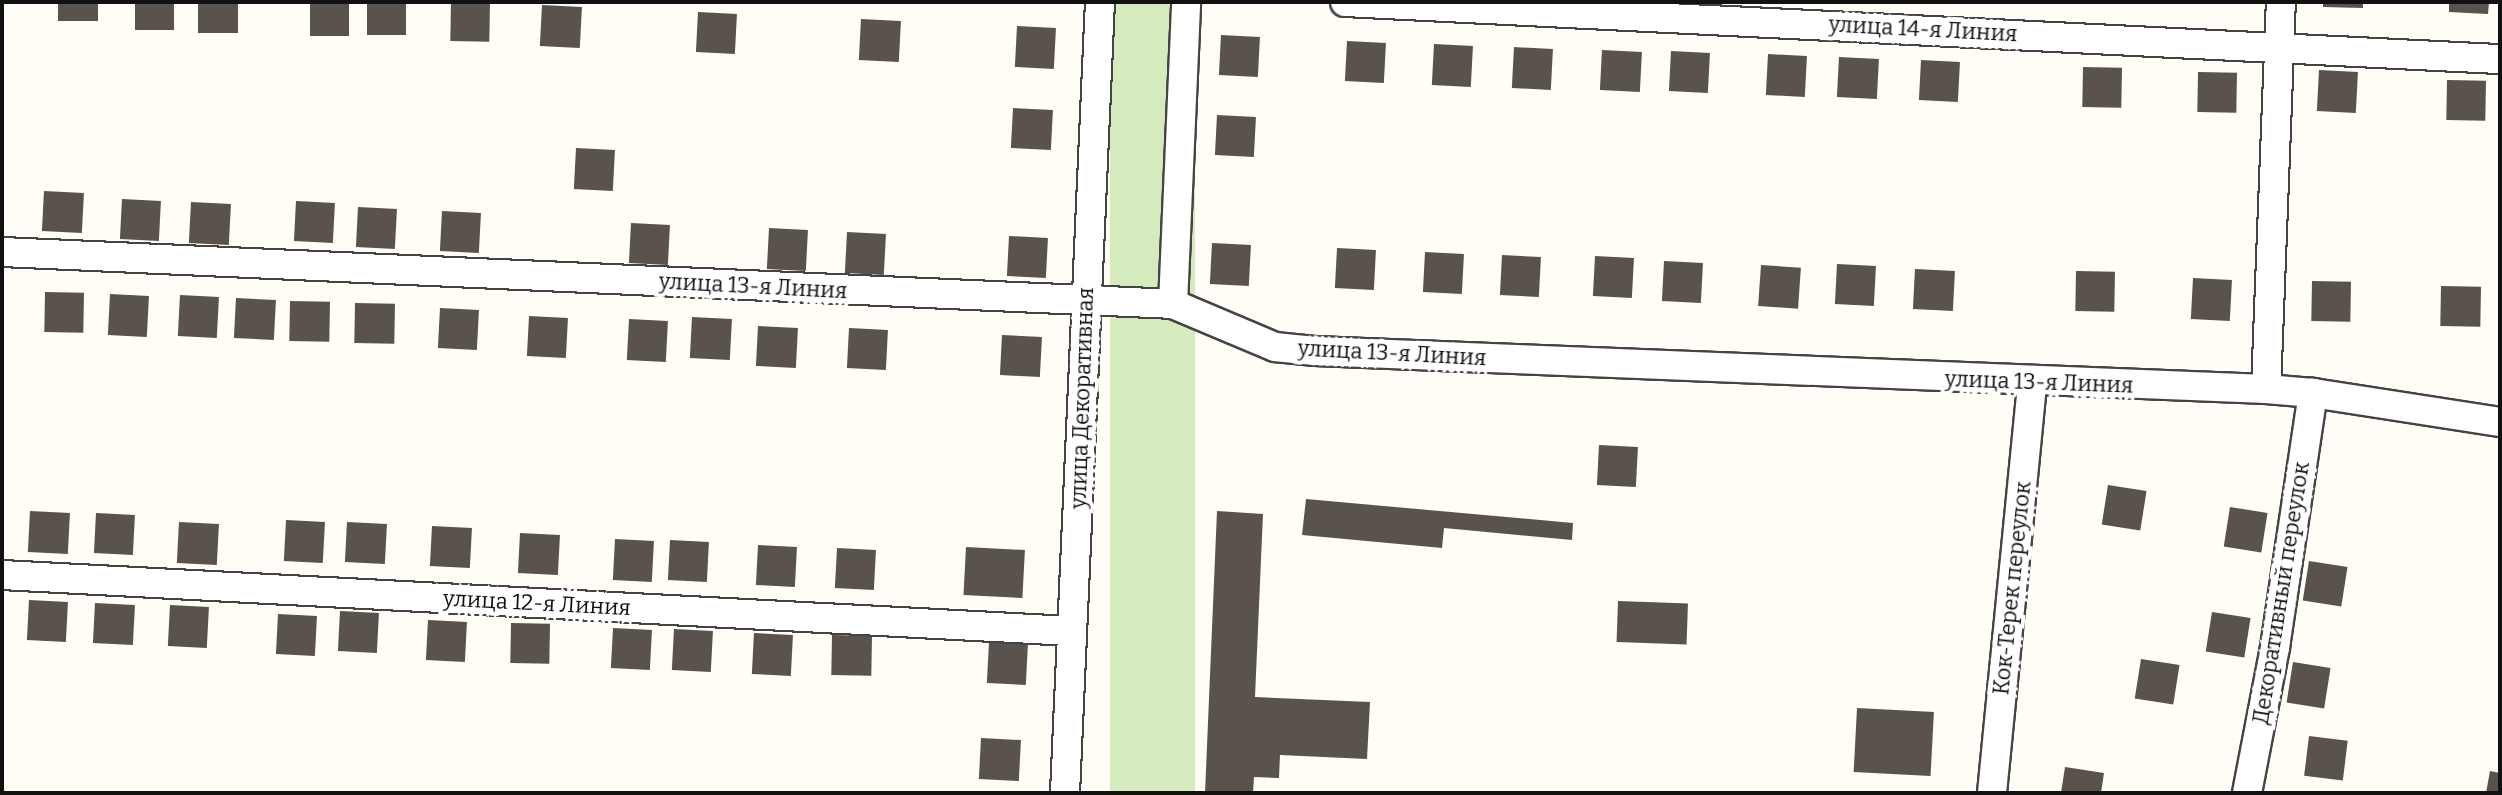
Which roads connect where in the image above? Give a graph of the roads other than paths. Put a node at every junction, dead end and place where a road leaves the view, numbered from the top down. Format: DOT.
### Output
graph roads {
  1 [pos="1100,2"];
  2 [pos="1186,2"];
  3 [pos="1345,2"];
  4 [pos="2281,2"];
  5 [pos="2280,48"];
  6 [pos="2500,59"];
  7 [pos="2,252"];
  8 [pos="1087,302"];
  9 [pos="1173,304"];
  10 [pos="2032,383"];
  11 [pos="2266,389"];
  12 [pos="2313,393"];
  13 [pos="2500,422"];
  14 [pos="2,575"];
  15 [pos="1072,631"];
  16 [pos="1065,793"];
  17 [pos="1992,793"];
  18 [pos="2247,793"];
  1 -- 8 [label="street, улица Декоративная"];
  2 -- 9 [label="street"];
  3 -- 5 [label="street, улица 14-я Линия"];
  4 -- 5 [label="street"];
  5 -- 6 [label="street, улица 14-я Линия"];
  5 -- 11 [label="street"];
  7 -- 8 [label="street, улица 13-я Линия"];
  8 -- 9 [label="street, улица 13-я Линия"];
  8 -- 15 [label="street, улица Декоративная"];
  9 -- 10 [label="street, улица 13-я Линия"];
  10 -- 11 [label="street, улица 13-я Линия"];
  10 -- 17 [label="street, Кок-Терек переулок"];
  11 -- 12 [label="street, улица 13-я Линия"];
  12 -- 13 [label="street, улица 13-я Линия"];
  12 -- 18 [label="street, Декоративный переулок"];
  14 -- 15 [label="street, улица 12-я Линия"];
  15 -- 16 [label="street, улица Декоративная"];
}
